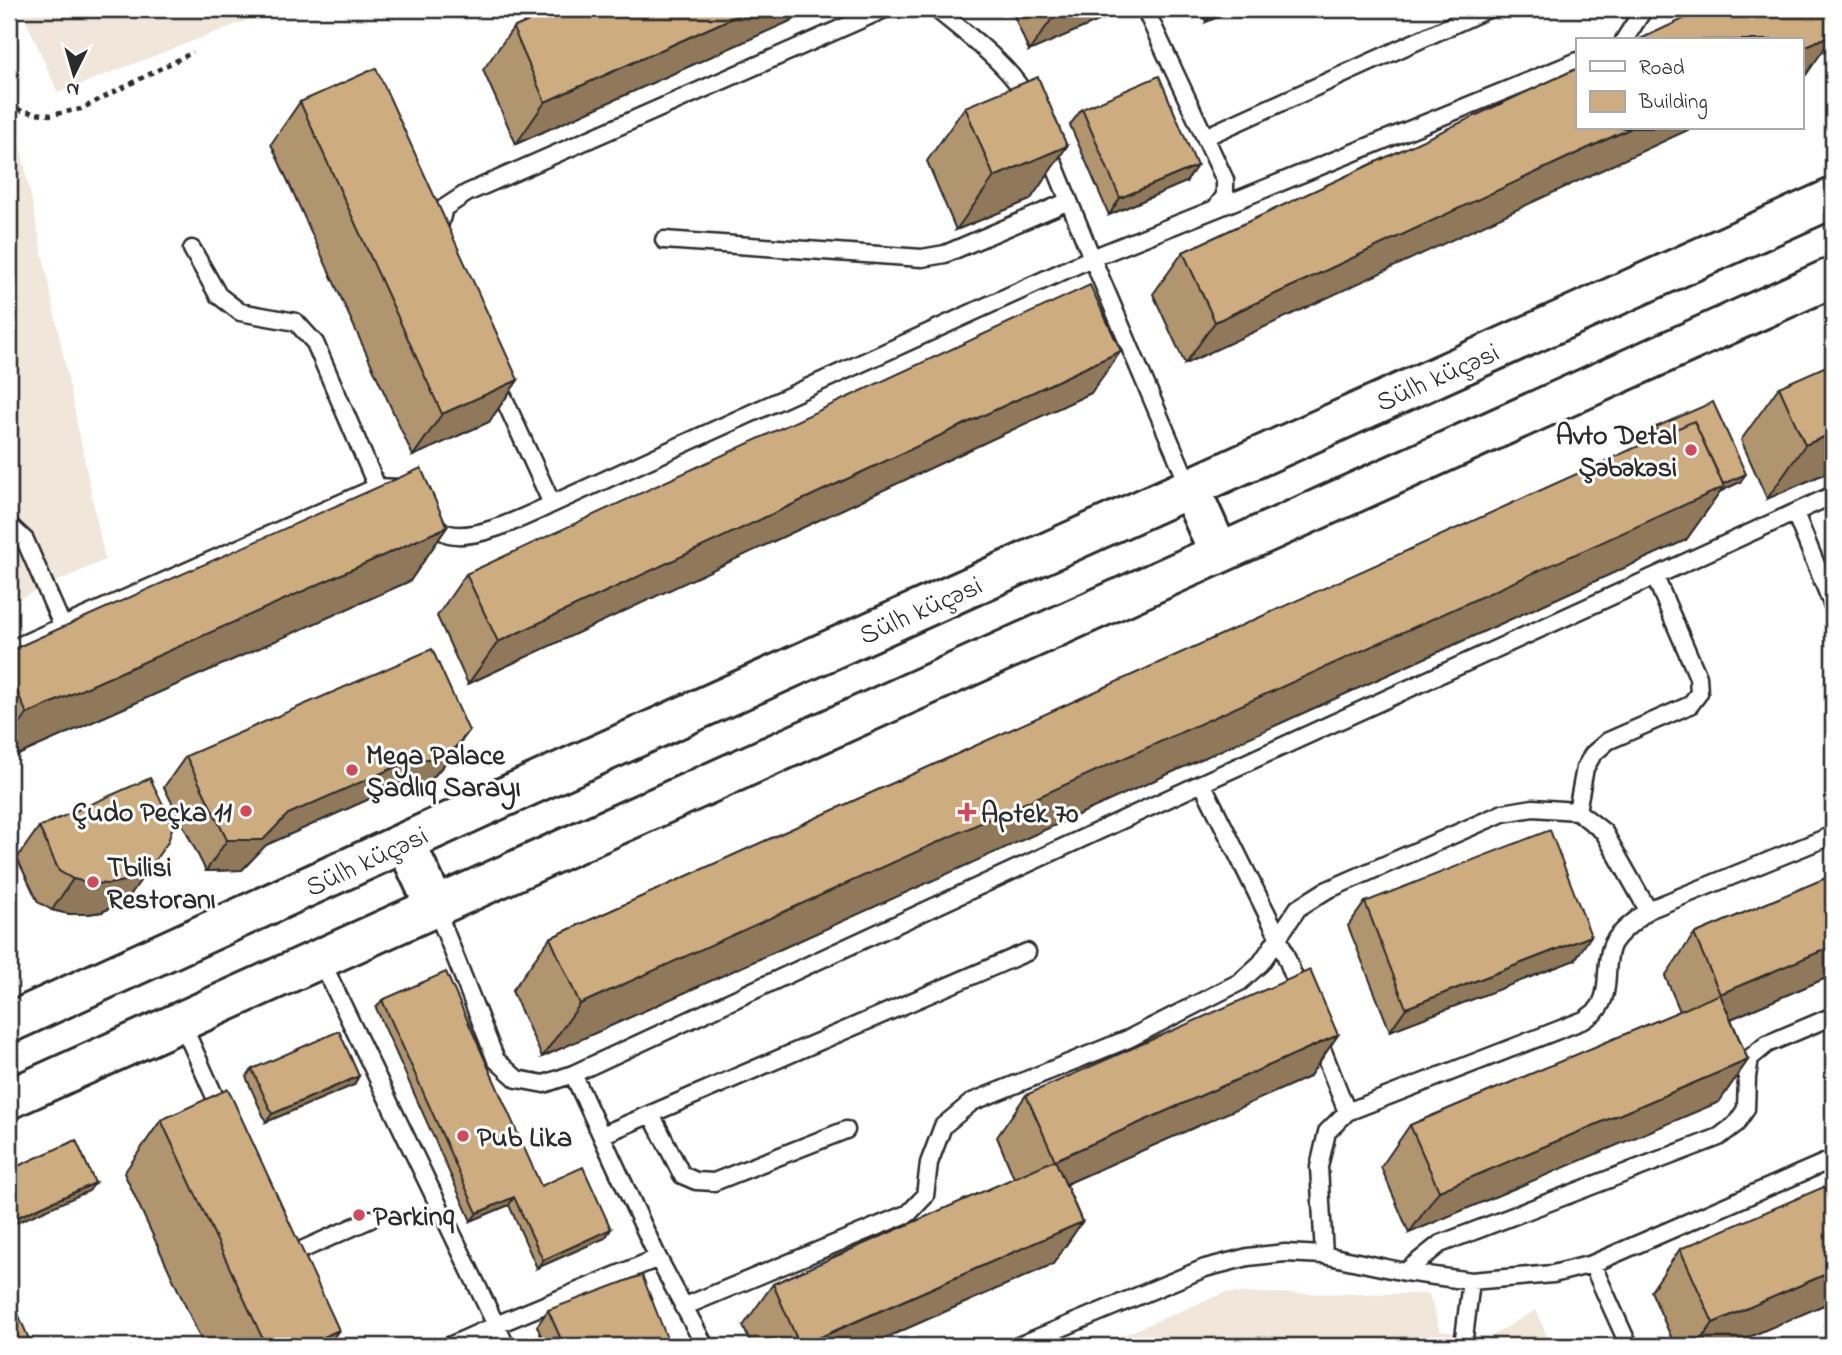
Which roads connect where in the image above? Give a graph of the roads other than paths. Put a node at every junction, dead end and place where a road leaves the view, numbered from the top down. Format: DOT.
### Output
graph roads {
  1 [pos="885,9"];
  2 [pos="936,9"];
  3 [pos="1145,9"];
  4 [pos="1488,9"];
  5 [pos="1641,9"];
  6 [pos="1624,38"];
  7 [pos="1576,62"];
  8 [pos="1205,137"];
  9 [pos="1833,198"];
  10 [pos="1069,201"];
  11 [pos="1216,209"];
  12 [pos="664,240"];
  13 [pos="192,249"];
  14 [pos="442,253"];
  15 [pos="1092,258"];
  16 [pos="1833,277"];
  17 [pos="489,365"];
  18 [pos="377,487"];
  19 [pos="1190,488"];
  20 [pos="1833,495"];
  21 [pos="552,504"];
  22 [pos="1795,513"];
  23 [pos="9,525"];
  24 [pos="1219,553"];
  25 [pos="1656,577"];
  26 [pos="1833,606"];
  27 [pos="62,625"];
  28 [pos="9,650"];
  29 [pos="1202,783"];
  30 [pos="1577,811"];
  31 [pos="1833,835"];
  32 [pos="405,842"];
  33 [pos="435,906"];
  34 [pos="1648,910"];
  35 [pos="1278,936"];
  36 [pos="1027,951"];
  37 [pos="320,958"];
  38 [pos="1833,1016"];
  39 [pos="10,1021"];
  40 [pos="181,1021"];
  41 [pos="573,1074"];
  42 [pos="9,1099"];
  43 [pos="1347,1112"];
  44 [pos="651,1114"];
  45 [pos="846,1130"];
  46 [pos="231,1132"];
  47 [pos="602,1135"];
  48 [pos="1833,1159"];
  49 [pos="371,1219"];
  50 [pos="288,1255"];
  51 [pos="1324,1255"];
  52 [pos="658,1258"];
  53 [pos="1592,1264"];
  54 [pos="1405,1272"];
  55 [pos="1471,1281"];
  56 [pos="683,1307"];
  57 [pos="496,1325"];
  58 [pos="449,1346"];
  59 [pos="506,1346"];
  60 [pos="705,1346"];
  61 [pos="1018,1346"];
  62 [pos="1463,1346"];
  63 [pos="1629,1346"];
  1 -- 14 [label="lane"];
  2 -- 10 [label="lane"];
  3 -- 8 [label="lane"];
  4 -- 8 [label="lane"];
  5 -- 6 [label="lane"];
  7 -- 11 [label="lane"];
  8 -- 11 [label="lane"];
  9 -- 19 [label="main road, Sülh küçəsi"];
  10 -- 12 [label="lane"];
  10 -- 15 [label="lane"];
  11 -- 15 [label="lane"];
  13 -- 18 [label="lane"];
  15 -- 19 [label="lane"];
  15 -- 21 [label="lane"];
  16 -- 24 [label="main road"];
  17 -- 21 [label="lane"];
  18 -- 21 [label="lane"];
  18 -- 27 [label="lane"];
  19 -- 24 [label="main road"];
  19 -- 32 [label="main road, Sülh küçəsi"];
  20 -- 22 [label="lane"];
  22 -- 25 [label="lane"];
  22 -- 26 [label="lane"];
  23 -- 27 [label="lane"];
  24 -- 33 [label="main road"];
  25 -- 29 [label="lane"];
  25 -- 30 [label="lane"];
  27 -- 28 [label="lane"];
  29 -- 35 [label="lane"];
  29 -- 41 [label="lane"];
  30 -- 34 [label="lane"];
  30 -- 35 [label="lane"];
  31 -- 34 [label="lane"];
  32 -- 33 [label="main road"];
  32 -- 39 [label="main road, Sülh küçəsi"];
  33 -- 37 [label="main road"];
  33 -- 41 [label="lane"];
  34 -- 43 [label="lane"];
  35 -- 43 [label="lane"];
  35 -- 56 [label="lane"];
  36 -- 44 [label="lane"];
  37 -- 40 [label="main road"];
  37 -- 57 [label="lane"];
  38 -- 54 [label="lane"];
  40 -- 42 [label="main road"];
  40 -- 46 [label="lane"];
  41 -- 47 [label="lane"];
  43 -- 51 [label="lane"];
  44 -- 45 [label="lane"];
  44 -- 47 [label="lane"];
  47 -- 52 [label="lane"];
  48 -- 53 [label="lane"];
  49 -- 50 [label="lane"];
  51 -- 54 [label="lane"];
  51 -- 61 [label="lane"];
  52 -- 56 [label="lane"];
  52 -- 57 [label="lane"];
  53 -- 55 [label="lane"];
  53 -- 63 [label="lane"];
  54 -- 55 [label="lane"];
  55 -- 62 [label="lane"];
  56 -- 60 [label="lane"];
  57 -- 58 [label="lane"];
  57 -- 59 [label="lane"];
}
